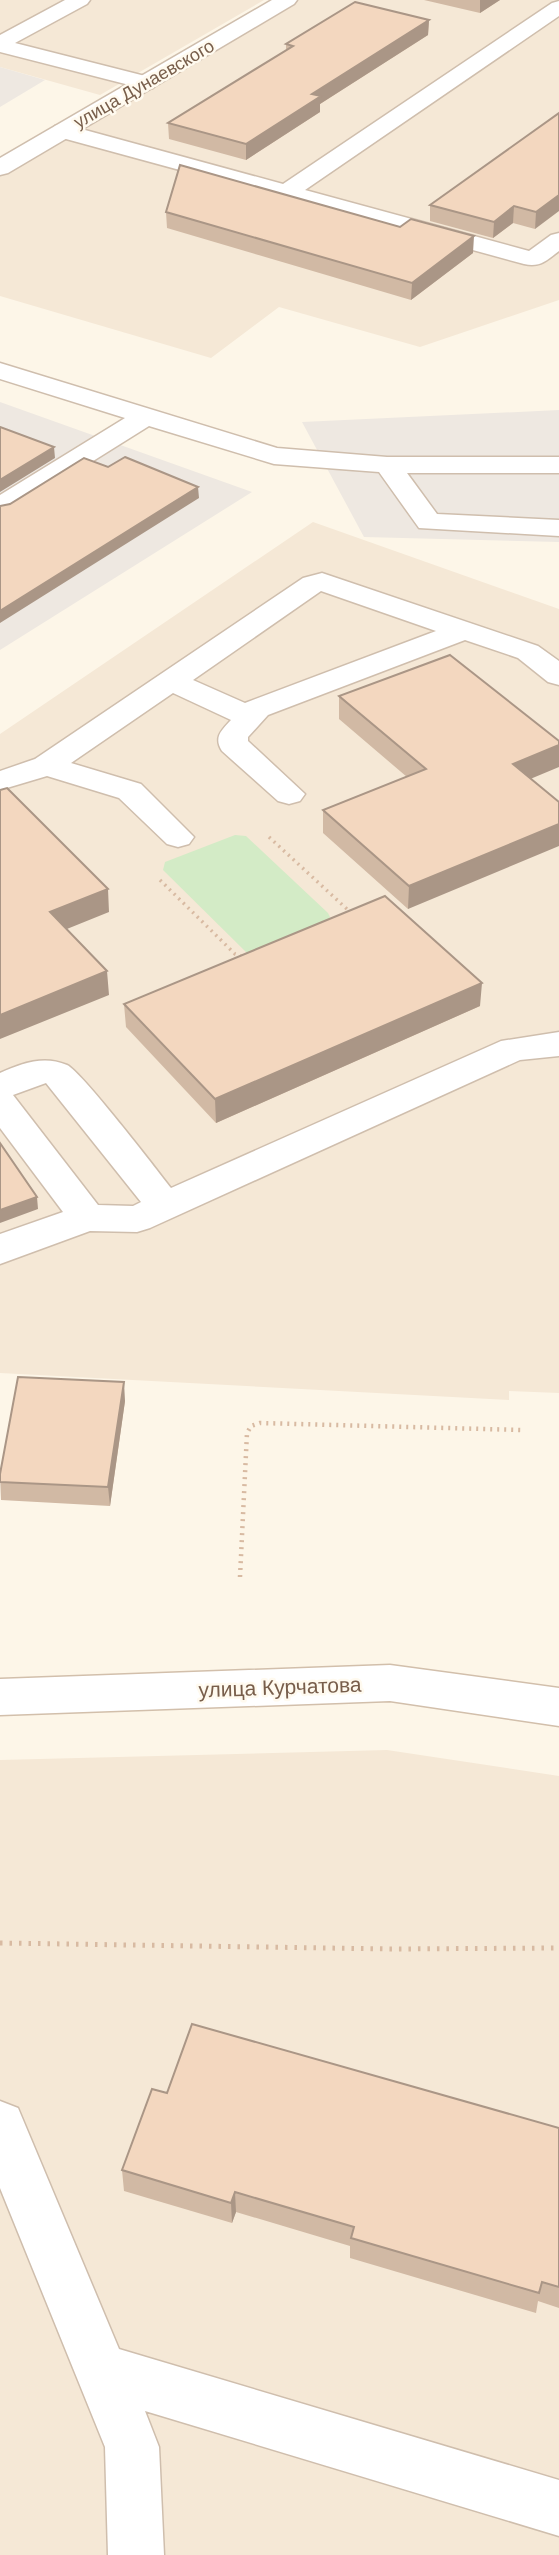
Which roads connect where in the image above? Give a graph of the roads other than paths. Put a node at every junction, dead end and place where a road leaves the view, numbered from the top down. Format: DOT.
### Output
graph roads {
  1 [pos="80,0"];
  2 [pos="287,0"];
  3 [pos="559,6"];
  4 [pos="0,44"];
  5 [pos="145,83"];
  6 [pos="63,131"];
  7 [pos="0,168"];
  8 [pos="287,192"];
  9 [pos="559,240"];
  10 [pos="0,371"];
  11 [pos="145,416"];
  12 [pos="387,465"];
  13 [pos="559,465"];
  14 [pos="0,507"];
  15 [pos="559,528"];
  16 [pos="466,630"];
  17 [pos="559,676"];
  18 [pos="171,681"];
  19 [pos="250,717"];
  20 [pos="46,766"];
  21 [pos="0,781"];
  22 [pos="289,794"];
  23 [pos="178,837"];
  24 [pos="559,1044"];
  25 [pos="0,1087"];
  26 [pos="0,1103"];
  27 [pos="164,1206"];
  28 [pos="88,1217"];
  29 [pos="0,1250"];
  30 [pos="0,1698"];
  31 [pos="559,1707"];
  32 [pos="0,2125"];
  33 [pos="101,2371"];
  34 [pos="559,2508"];
  35 [pos="136,2555"];
  1 -- 4 [label="street"];
  2 -- 5 [label="street, улица Дунаевского"];
  3 -- 8 [label="street"];
  4 -- 5 [label="street"];
  5 -- 6 [label="street, улица Дунаевского"];
  6 -- 7 [label="street, улица Дунаевского"];
  6 -- 8 [label="street"];
  8 -- 9 [label="street"];
  10 -- 11 [label="street"];
  11 -- 12 [label="street"];
  11 -- 14 [label="street"];
  12 -- 13 [label="street"];
  12 -- 15 [label="street"];
  16 -- 17 [label="street"];
  16 -- 18 [label="street"];
  16 -- 19 [label="street"];
  18 -- 19 [label="street"];
  18 -- 20 [label="street"];
  19 -- 22 [label="street"];
  20 -- 21 [label="street"];
  20 -- 23 [label="street"];
  24 -- 27 [label="street"];
  25 -- 27 [label="street"];
  26 -- 28 [label="street"];
  27 -- 28 [label="street"];
  28 -- 29 [label="street"];
  30 -- 31 [label="street, улица Курчатова"];
  32 -- 33 [label="street"];
  33 -- 34 [label="street"];
  33 -- 35 [label="street"];
}
